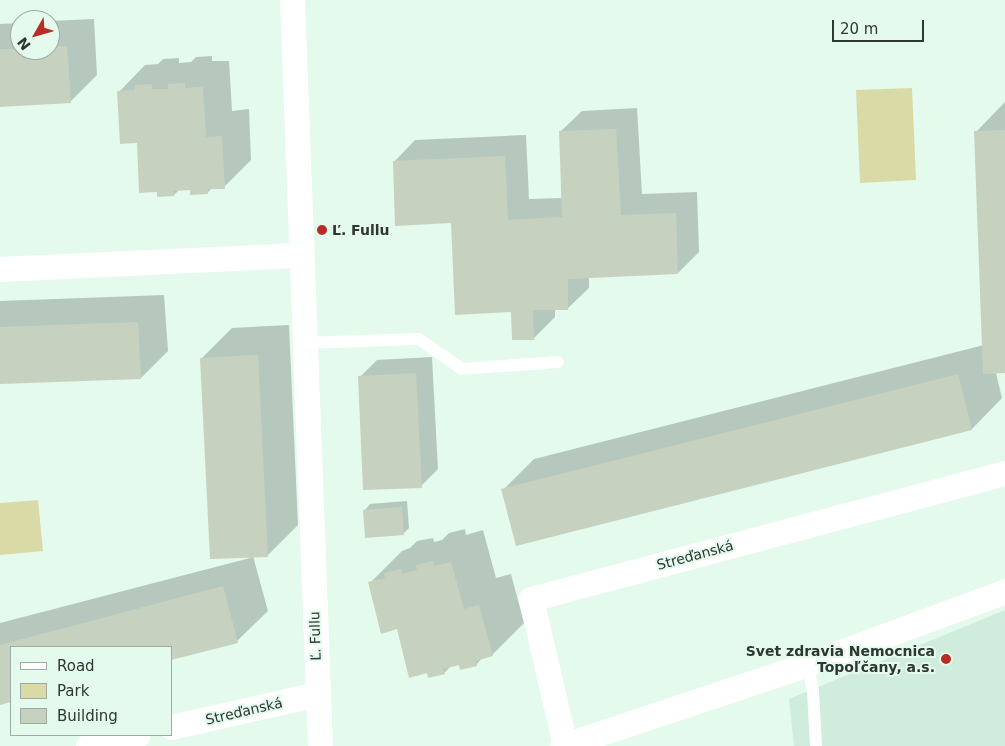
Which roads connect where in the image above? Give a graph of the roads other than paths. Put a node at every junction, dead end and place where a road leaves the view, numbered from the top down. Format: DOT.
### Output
graph roads {
  1 [pos="292,0"];
  2 [pos="301,255"];
  3 [pos="0,269"];
  4 [pos="304,343"];
  5 [pos="558,362"];
  6 [pos="1005,473"];
  7 [pos="1005,591"];
  8 [pos="808,664"];
  9 [pos="317,694"];
  10 [pos="172,727"];
  11 [pos="133,736"];
  12 [pos="564,745"];
  13 [pos="88,746"];
  14 [pos="320,746"];
  15 [pos="816,746"];
  1 -- 2 [label="street, Ľ. Fullu"];
  2 -- 3 [label="street"];
  2 -- 4 [label="street, Ľ. Fullu"];
  4 -- 5 [label="lane"];
  4 -- 9 [label="street, Ľ. Fullu"];
  6 -- 12 [label="street, Streďanská"];
  7 -- 8 [label="street, Streďanská"];
  8 -- 12 [label="street, Streďanská"];
  8 -- 15 [label="lane"];
  9 -- 10 [label="street, Streďanská"];
  9 -- 14 [label="street, Ľ. Fullu"];
  11 -- 13 [label="street"];
}
